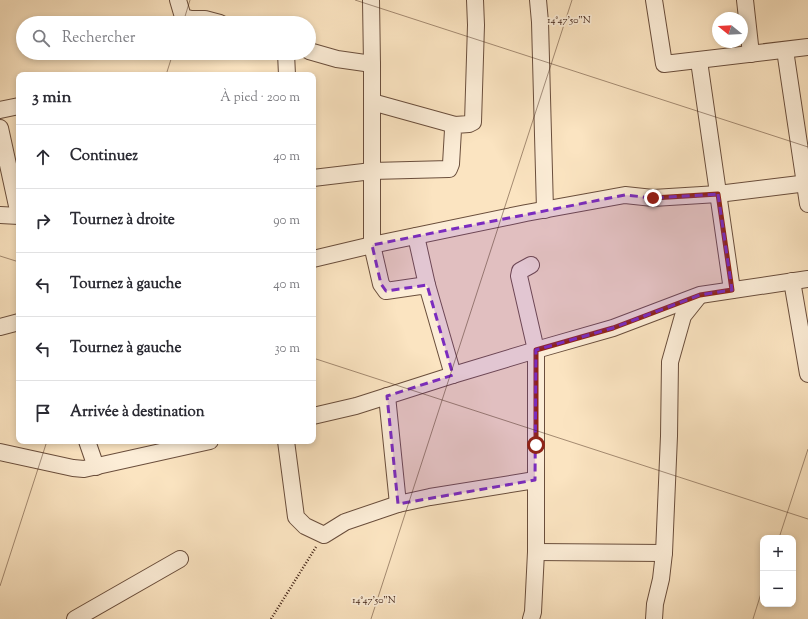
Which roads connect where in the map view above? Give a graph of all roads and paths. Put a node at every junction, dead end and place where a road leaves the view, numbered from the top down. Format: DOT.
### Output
graph roads {
  1 [pos="178,0"];
  2 [pos="371,0"];
  3 [pos="475,0"];
  4 [pos="538,0"];
  5 [pos="654,0"];
  6 [pos="745,0"];
  7 [pos="182,16"];
  8 [pos="808,47"];
  9 [pos="785,50"];
  10 [pos="316,53"];
  11 [pos="751,54"];
  12 [pos="286,60"];
  13 [pos="699,60"];
  14 [pos="372,64"];
  15 [pos="287,72"];
  16 [pos="372,102"];
  17 [pos="16,107"];
  18 [pos="0,110"];
  19 [pos="455,125"];
  20 [pos="0,128"];
  21 [pos="372,171"];
  22 [pos="316,178"];
  23 [pos="806,183"];
  24 [pos="718,194"];
  25 [pos="16,202"];
  26 [pos="808,204"];
  27 [pos="544,210"];
  28 [pos="0,215"];
  29 [pos="16,216"];
  30 [pos="416,236"];
  31 [pos="372,245"];
  32 [pos="316,258"];
  33 [pos="531,265"];
  34 [pos="800,280"];
  35 [pos="427,285"];
  36 [pos="732,290"];
  37 [pos="700,295"];
  38 [pos="16,323"];
  39 [pos="0,327"];
  40 [pos="536,350"];
  41 [pos="808,374"];
  42 [pos="453,375"];
  43 [pos="387,396"];
  44 [pos="316,415"];
  45 [pos="89,444"];
  46 [pos="187,444"];
  47 [pos="286,444"];
  48 [pos="0,452"];
  49 [pos="96,467"];
  50 [pos="535,480"];
  51 [pos="398,504"];
  52 [pos="324,535"];
  53 [pos="536,552"];
  54 [pos="664,553"];
  55 [pos="180,559"];
  56 [pos="75,619"];
  57 [pos="271,619"];
  58 [pos="531,619"];
  59 [pos="654,619"];
  1 -- 7 [label="street"];
  2 -- 14 [label="street"];
  3 -- 19 [label="street"];
  4 -- 27 [label="street"];
  5 -- 13 [label="street"];
  6 -- 11 [label="street"];
  8 -- 9 [label="street"];
  9 -- 11 [label="street"];
  9 -- 23 [label="street"];
  10 -- 14 [label="street"];
  11 -- 13 [label="street"];
  12 -- 15 [label="street"];
  13 -- 24 [label="street"];
  14 -- 16 [label="street"];
  16 -- 19 [label="street"];
  16 -- 21 [label="street"];
  17 -- 18 [label="street"];
  19 -- 21 [label="street"];
  20 -- 25 [label="street"];
  21 -- 22 [label="street"];
  21 -- 31 [label="street"];
  23 -- 24 [label="street"];
  23 -- 26 [label="street"];
  24 -- 27 [label="street"];
  24 -- 36 [label="street"];
  27 -- 30 [label="street"];
  28 -- 29 [label="street"];
  30 -- 31 [label="street"];
  30 -- 35 [label="street"];
  31 -- 32 [label="street"];
  31 -- 35 [label="street"];
  33 -- 40 [label="street"];
  34 -- 36 [label="street"];
  34 -- 41 [label="street"];
  35 -- 42 [label="street"];
  36 -- 37 [label="street"];
  37 -- 40 [label="street"];
  37 -- 54 [label="street"];
  38 -- 39 [label="street"];
  40 -- 42 [label="street"];
  40 -- 50 [label="street"];
  42 -- 43 [label="street"];
  43 -- 44 [label="street"];
  43 -- 51 [label="street"];
  45 -- 49 [label="street"];
  46 -- 49 [label="street"];
  47 -- 52 [label="street"];
  48 -- 49 [label="street"];
  50 -- 51 [label="street"];
  50 -- 53 [label="street"];
  51 -- 52 [label="street"];
  52 -- 57 [label="path"];
  53 -- 54 [label="street"];
  53 -- 58 [label="street"];
  54 -- 59 [label="street"];
  55 -- 56 [label="street"];
}
